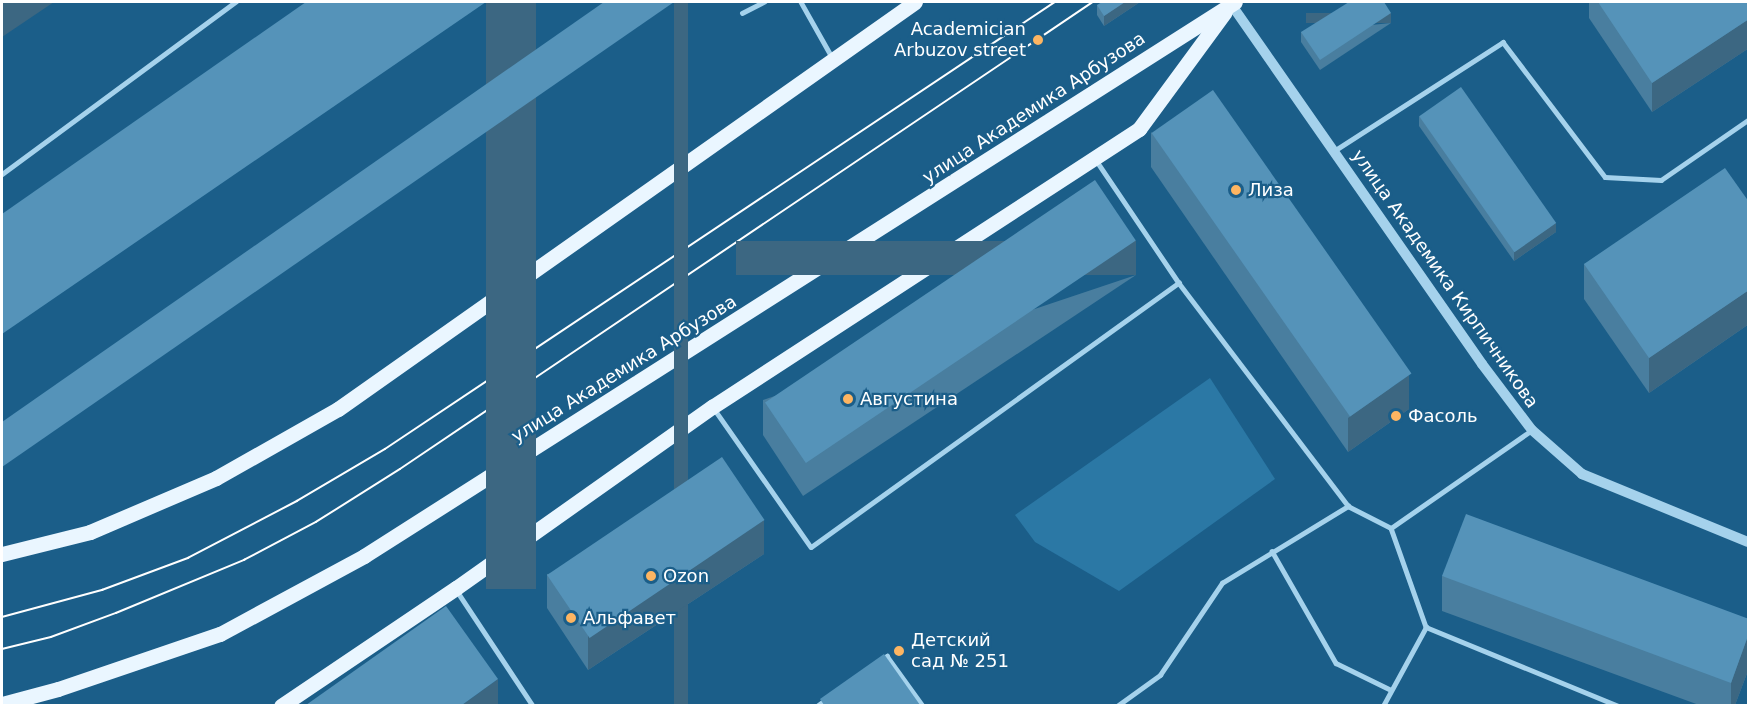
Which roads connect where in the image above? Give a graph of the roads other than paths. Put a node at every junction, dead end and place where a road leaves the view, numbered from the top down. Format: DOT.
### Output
graph roads {
  1 [pos="235,2"];
  2 [pos="764,2"];
  3 [pos="801,2"];
  4 [pos="915,2"];
  5 [pos="1233,3"];
  6 [pos="742,13"];
  7 [pos="832,59"];
  8 [pos="1749,120"];
  9 [pos="1334,151"];
  10 [pos="1095,158"];
  11 [pos="2,174"];
  12 [pos="1179,283"];
  13 [pos="712,407"];
  14 [pos="1532,430"];
  15 [pos="1348,506"];
  16 [pos="1391,528"];
  17 [pos="1749,542"];
  18 [pos="1272,551"];
  19 [pos="2,554"];
  20 [pos="456,588"];
  21 [pos="1426,627"];
  22 [pos="878,662"];
  23 [pos="1391,690"];
  24 [pos="834,693"];
  25 [pos="2,704"];
  26 [pos="281,705"];
  27 [pos="533,705"];
  28 [pos="817,705"];
  29 [pos="923,705"];
  30 [pos="1117,705"];
  31 [pos="1383,705"];
  32 [pos="1619,705"];
  1 -- 11 [label="lane"];
  2 -- 6 [label="lane"];
  3 -- 7 [label="lane"];
  4 -- 7 [label="main road"];
  5 -- 9 [label="street, улица Академика Кирпичникова"];
  5 -- 10 [label="main road"];
  5 -- 25 [label="main road, улица Академика Арбузова"];
  7 -- 19 [label="main road"];
  8 -- 9 [label="lane"];
  9 -- 14 [label="street, улица Академика Кирпичникова"];
  10 -- 12 [label="lane"];
  10 -- 13 [label="main road"];
  12 -- 13 [label="lane"];
  12 -- 15 [label="lane"];
  13 -- 20 [label="main road"];
  14 -- 16 [label="lane"];
  14 -- 17 [label="street, улица Академика Кирпичникова"];
  15 -- 16 [label="lane"];
  15 -- 18 [label="lane"];
  16 -- 21 [label="lane"];
  18 -- 23 [label="lane"];
  18 -- 30 [label="lane"];
  20 -- 26 [label="main road"];
  20 -- 27 [label="lane"];
  21 -- 23 [label="lane"];
  21 -- 32 [label="lane"];
  22 -- 29 [label="lane"];
  23 -- 31 [label="lane"];
  24 -- 28 [label="lane"];
}
